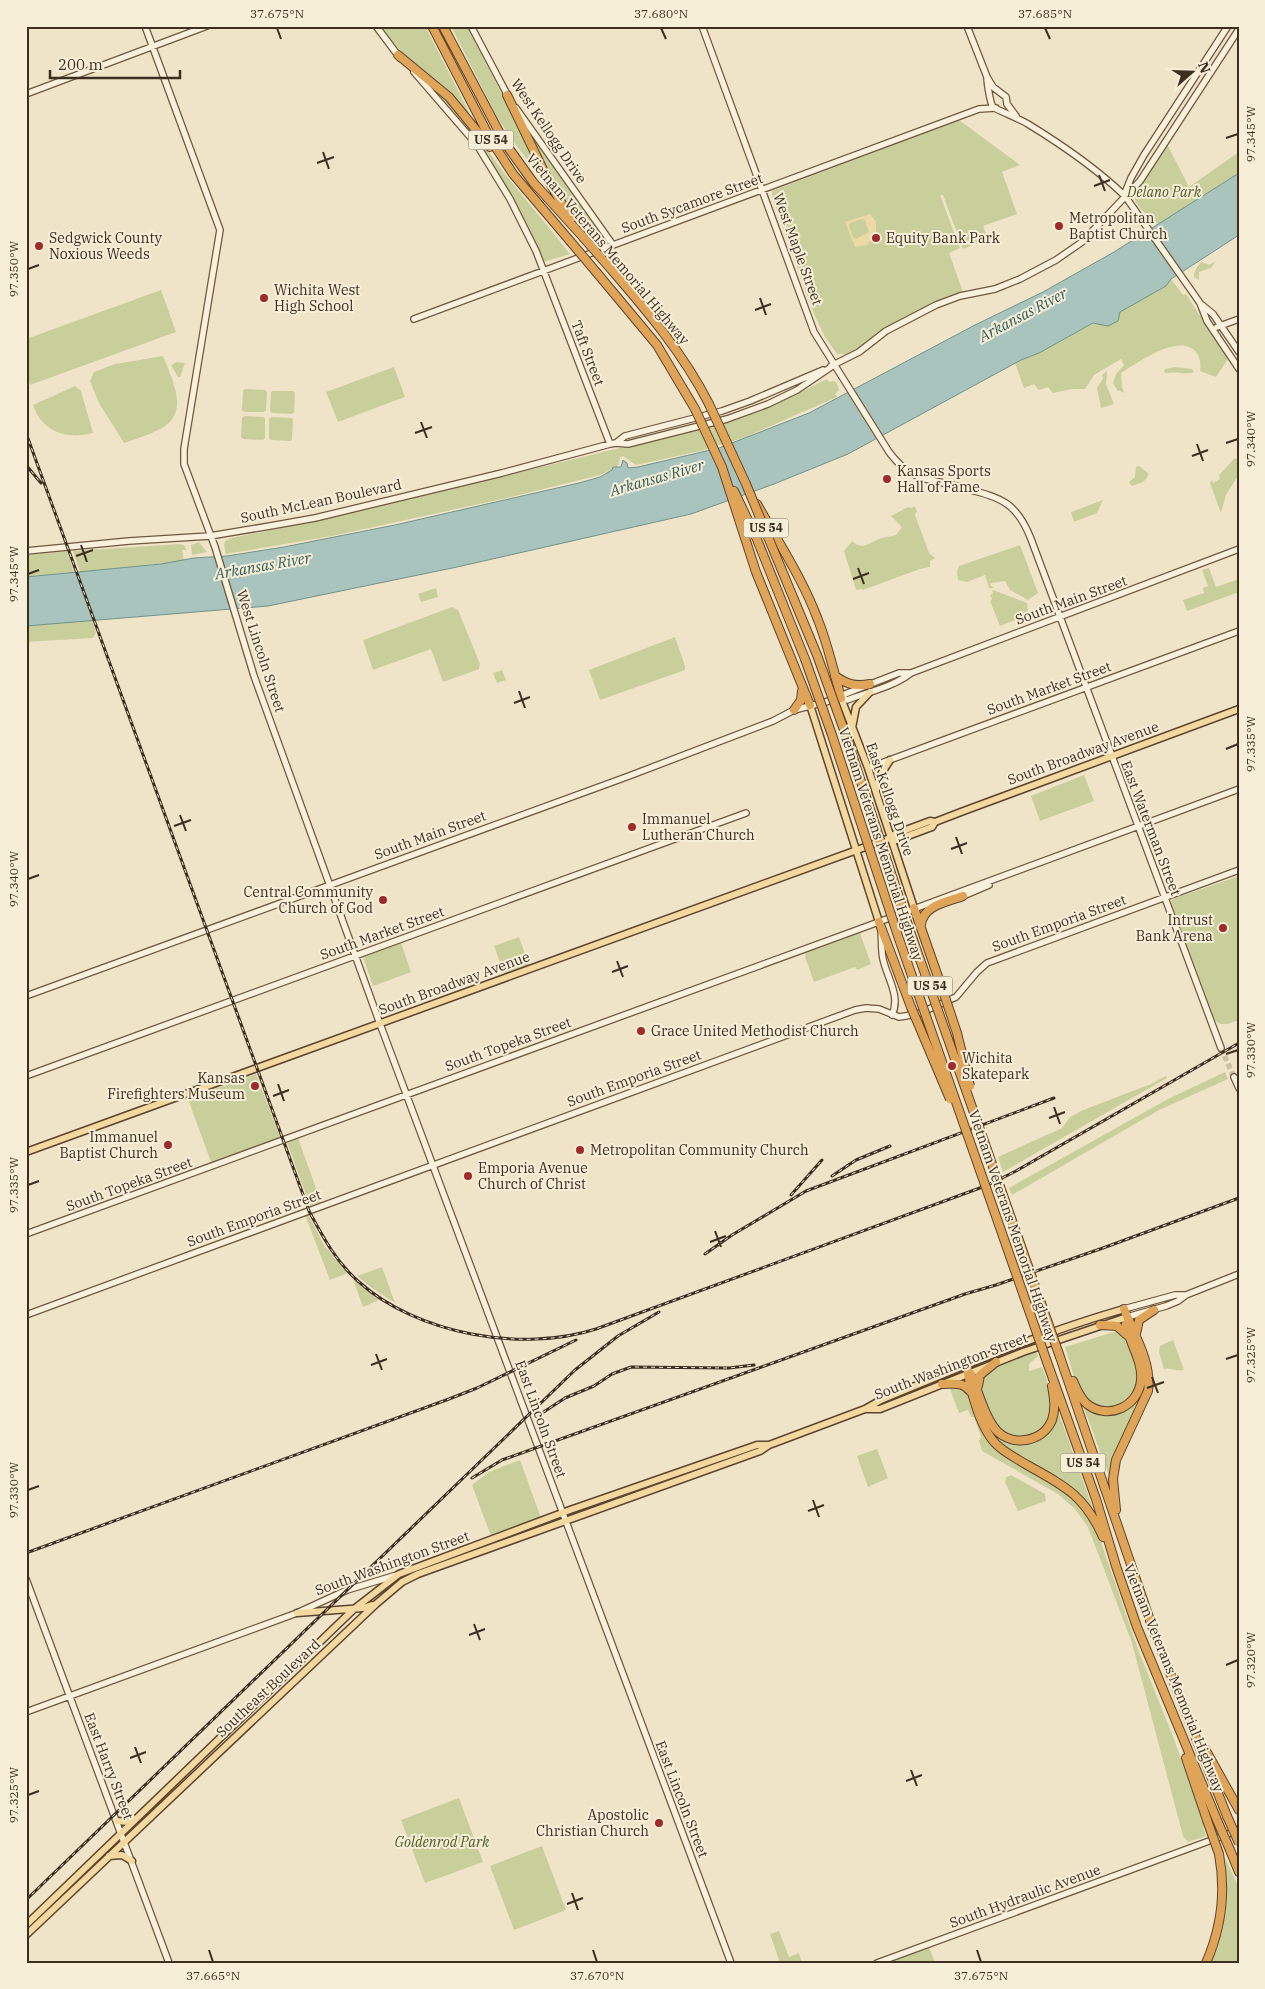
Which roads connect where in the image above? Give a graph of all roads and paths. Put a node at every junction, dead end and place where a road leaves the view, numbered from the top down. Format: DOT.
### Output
graph roads {
  1 [pos="145,26"];
  2 [pos="207,26"];
  3 [pos="376,26"];
  4 [pos="432,26"];
  5 [pos="443,26"];
  6 [pos="471,26"];
  7 [pos="702,26"];
  8 [pos="967,26"];
  9 [pos="1228,26"];
  10 [pos="1239,29"];
  11 [pos="152,47"];
  12 [pos="398,55"];
  13 [pos="986,77"];
  14 [pos="1001,93"];
  15 [pos="26,94"];
  16 [pos="507,96"];
  17 [pos="991,99"];
  18 [pos="1007,104"];
  19 [pos="979,109"];
  20 [pos="998,109"];
  21 [pos="1016,116"];
  22 [pos="513,174"];
  23 [pos="763,190"];
  24 [pos="1125,196"];
  25 [pos="583,237"];
  26 [pos="613,245"];
  27 [pos="543,271"];
  28 [pos="1200,303"];
  29 [pos="414,318"];
  30 [pos="1239,319"];
  31 [pos="1220,326"];
  32 [pos="1212,329"];
  33 [pos="1239,352"];
  34 [pos="834,365"];
  35 [pos="1239,369"];
  36 [pos="613,444"];
  37 [pos="722,467"];
  38 [pos="746,484"];
  39 [pos="995,496"];
  40 [pos="210,536"];
  41 [pos="1239,549"];
  42 [pos="26,551"];
  43 [pos="1060,616"];
  44 [pos="1239,631"];
  45 [pos="835,676"];
  46 [pos="801,684"];
  47 [pos="870,688"];
  48 [pos="1086,688"];
  49 [pos="841,698"];
  50 [pos="810,706"];
  51 [pos="1239,709"];
  52 [pos="794,710"];
  53 [pos="852,729"];
  54 [pos="1111,756"];
  55 [pos="890,760"];
  56 [pos="868,768"];
  57 [pos="1239,789"];
  58 [pos="876,794"];
  59 [pos="746,813"];
  60 [pos="1137,827"];
  61 [pos="890,838"];
  62 [pos="857,850"];
  63 [pos="1239,870"];
  64 [pos="1000,879"];
  65 [pos="331,885"];
  66 [pos="963,896"];
  67 [pos="1164,897"];
  68 [pos="914,908"];
  69 [pos="879,922"];
  70 [pos="921,927"];
  71 [pos="356,956"];
  72 [pos="26,996"];
  73 [pos="892,1015"];
  74 [pos="380,1024"];
  75 [pos="1221,1048"];
  76 [pos="26,1076"];
  77 [pos="1234,1077"];
  78 [pos="1239,1088"];
  79 [pos="407,1094"];
  80 [pos="984,1139"];
  81 [pos="970,1142"];
  82 [pos="26,1152"];
  83 [pos="433,1164"];
  84 [pos="26,1234"];
  85 [pos="1239,1274"];
  86 [pos="1186,1295"];
  87 [pos="1124,1309"];
  88 [pos="1154,1310"];
  89 [pos="26,1315"];
  90 [pos="1126,1318"];
  91 [pos="1100,1325"];
  92 [pos="1131,1342"];
  93 [pos="1142,1353"];
  94 [pos="1060,1357"];
  95 [pos="996,1362"];
  96 [pos="1047,1362"];
  97 [pos="968,1370"];
  98 [pos="942,1384"];
  99 [pos="976,1392"];
  100 [pos="865,1409"];
  101 [pos="769,1445"];
  102 [pos="562,1513"];
  103 [pos="566,1521"];
  104 [pos="1122,1541"];
  105 [pos="1116,1566"];
  106 [pos="399,1574"];
  107 [pos="26,1579"];
  108 [pos="376,1604"];
  109 [pos="354,1609"];
  110 [pos="297,1613"];
  111 [pos="1158,1679"];
  112 [pos="1172,1680"];
  113 [pos="70,1696"];
  114 [pos="26,1712"];
  115 [pos="1239,1810"];
  116 [pos="137,1818"];
  117 [pos="117,1821"];
  118 [pos="1239,1830"];
  119 [pos="123,1837"];
  120 [pos="1239,1843"];
  121 [pos="108,1856"];
  122 [pos="132,1861"];
  123 [pos="1239,1872"];
  124 [pos="26,1925"];
  125 [pos="26,1935"];
  126 [pos="732,1962"];
  127 [pos="169,1963"];
  128 [pos="877,1963"];
  129 [pos="1206,1963"];
  1 -- 11 [label="street, West Lincoln Street"];
  2 -- 11 [label="street"];
  3 -- 12 [label="street"];
  4 -- 22 [label="highway, Vietnam Veterans Memorial Highway / US 54"];
  5 -- 25 [label="highway, Vietnam Veterans Memorial Highway / US 54"];
  6 -- 16 [label="street, West Kellogg Drive"];
  7 -- 23 [label="street, West Maple Street"];
  8 -- 13 [label="street"];
  9 -- 24 [label="street"];
  10 -- 24 [label="street"];
  11 -- 15 [label="street"];
  11 -- 40 [label="street, West Lincoln Street"];
  12 -- 22 [label="highway"];
  12 -- 27 [label="street"];
  13 -- 14 [label="street"];
  13 -- 17 [label="street"];
  14 -- 17 [label="street"];
  14 -- 18 [label="street"];
  16 -- 25 [label="highway"];
  16 -- 26 [label="street, West Kellogg Drive"];
  17 -- 19 [label="street, South Sycamore Street"];
  17 -- 20 [label="street"];
  18 -- 20 [label="street"];
  18 -- 21 [label="street"];
  19 -- 20 [label="street, South Sycamore Street"];
  19 -- 23 [label="street, South Sycamore Street"];
  20 -- 21 [label="street"];
  21 -- 24 [label="street"];
  22 -- 37 [label="highway, Vietnam Veterans Memorial Highway / US 54, bridge"];
  23 -- 26 [label="street, South Sycamore Street"];
  23 -- 34 [label="street, West Maple Street"];
  24 -- 28 [label="street"];
  24 -- 34 [label="street"];
  25 -- 38 [label="highway, Vietnam Veterans Memorial Highway / US 54, bridge"];
  26 -- 27 [label="street, South Sycamore Street"];
  27 -- 29 [label="street, South Sycamore Street"];
  27 -- 36 [label="street, Taft Street"];
  28 -- 31 [label="street"];
  28 -- 32 [label="street"];
  30 -- 31 [label="street"];
  31 -- 32 [label="street"];
  31 -- 33 [label="street"];
  32 -- 35 [label="street"];
  34 -- 36 [label="street, South McLean Boulevard"];
  34 -- 36 [label="street, South McLean Boulevard"];
  34 -- 39 [label="street, West Maple Street"];
  36 -- 40 [label="street, South McLean Boulevard"];
  37 -- 46 [label="highway"];
  37 -- 81 [label="highway, Vietnam Veterans Memorial Highway / US 54, bridge"];
  38 -- 45 [label="highway, bridge"];
  38 -- 80 [label="highway, Vietnam Veterans Memorial Highway / US 54, bridge"];
  39 -- 43 [label="street, East Waterman Street"];
  40 -- 42 [label="street, South McLean Boulevard"];
  40 -- 65 [label="street, West Lincoln Street"];
  41 -- 43 [label="street, South Main Street"];
  43 -- 47 [label="street, South Main Street"];
  43 -- 48 [label="street, East Waterman Street"];
  44 -- 48 [label="street, South Market Street"];
  45 -- 47 [label="highway"];
  45 -- 49 [label="highway"];
  46 -- 50 [label="highway"];
  46 -- 52 [label="highway"];
  47 -- 49 [label="street, South Main Street"];
  47 -- 53 [label="main road"];
  48 -- 54 [label="street, East Waterman Street"];
  48 -- 55 [label="street, South Market Street"];
  49 -- 50 [label="street, South Main Street"];
  49 -- 53 [label="main road, East Kellogg Drive"];
  50 -- 52 [label="street, South Main Street"];
  50 -- 62 [label="main road"];
  51 -- 54 [label="main road, South Broadway Avenue"];
  52 -- 65 [label="street, South Main Street"];
  53 -- 56 [label="main road, East Kellogg Drive"];
  54 -- 60 [label="street, East Waterman Street"];
  54 -- 61 [label="main road, South Broadway Avenue"];
  55 -- 56 [label="street, South Market Street"];
  55 -- 58 [label="main road"];
  56 -- 58 [label="main road, East Kellogg Drive"];
  57 -- 60 [label="street, South Topeka Street"];
  58 -- 61 [label="main road, East Kellogg Drive"];
  59 -- 71 [label="street, South Market Street"];
  60 -- 64 [label="street, South Topeka Street"];
  60 -- 67 [label="street, East Waterman Street"];
  61 -- 62 [label="main road, South Broadway Avenue"];
  61 -- 68 [label="main road, East Kellogg Drive"];
  62 -- 69 [label="main road"];
  62 -- 74 [label="main road, South Broadway Avenue"];
  63 -- 67 [label="street, South Emporia Street"];
  64 -- 66 [label="street, South Topeka Street"];
  64 -- 68 [label="street, South Topeka Street"];
  65 -- 71 [label="street, East Lincoln Street"];
  65 -- 72 [label="street, South Main Street"];
  66 -- 70 [label="highway"];
  67 -- 73 [label="street, South Emporia Street"];
  67 -- 75 [label="street, East Waterman Street"];
  68 -- 69 [label="street, South Topeka Street"];
  68 -- 70 [label="highway"];
  69 -- 73 [label="street"];
  69 -- 79 [label="street, South Topeka Street"];
  69 -- 81 [label="highway, bridge"];
  70 -- 80 [label="highway, bridge"];
  71 -- 74 [label="street, East Lincoln Street"];
  71 -- 76 [label="street, South Market Street"];
  73 -- 83 [label="street, South Emporia Street"];
  74 -- 79 [label="street, East Lincoln Street"];
  74 -- 82 [label="main road, South Broadway Avenue"];
  77 -- 78 [label="street"];
  79 -- 83 [label="street, East Lincoln Street"];
  79 -- 84 [label="street, South Topeka Street"];
  80 -- 94 [label="highway, Vietnam Veterans Memorial Highway / US 54, bridge"];
  81 -- 96 [label="highway, Vietnam Veterans Memorial Highway / US 54, bridge"];
  83 -- 89 [label="street, South Emporia Street"];
  83 -- 102 [label="street, East Lincoln Street"];
  85 -- 86 [label="street, South Washington Street"];
  86 -- 87 [label="street, South Washington Street"];
  86 -- 88 [label="street, South Washington Street"];
  87 -- 90 [label="highway"];
  87 -- 97 [label="main road, South Washington Street"];
  88 -- 90 [label="street, South Washington Street"];
  88 -- 93 [label="highway"];
  90 -- 91 [label="main road, South Washington Street"];
  90 -- 92 [label="highway"];
  90 -- 93 [label="highway"];
  91 -- 92 [label="highway"];
  91 -- 95 [label="main road, South Washington Street"];
  92 -- 94 [label="highway"];
  93 -- 104 [label="highway"];
  94 -- 104 [label="highway, Vietnam Veterans Memorial Highway / US 54"];
  95 -- 97 [label="main road, South Washington Street"];
  95 -- 99 [label="highway"];
  96 -- 99 [label="highway"];
  96 -- 105 [label="highway, Vietnam Veterans Memorial Highway / US 54"];
  97 -- 98 [label="main road, South Washington Street"];
  97 -- 99 [label="highway"];
  97 -- 100 [label="main road, South Washington Street"];
  98 -- 99 [label="highway"];
  98 -- 100 [label="main road, South Washington Street"];
  99 -- 105 [label="highway"];
  100 -- 101 [label="main road, South Washington Street"];
  101 -- 102 [label="main road, South Washington Street"];
  101 -- 103 [label="main road, South Washington Street"];
  102 -- 103 [label="street, East Lincoln Street"];
  102 -- 106 [label="main road, South Washington Street"];
  103 -- 108 [label="main road, Southeast Boulevard"];
  103 -- 126 [label="street, East Lincoln Street"];
  104 -- 112 [label="highway, Vietnam Veterans Memorial Highway / US 54"];
  105 -- 111 [label="highway, Vietnam Veterans Memorial Highway / US 54"];
  106 -- 109 [label="main road, Southeast Boulevard"];
  106 -- 110 [label="street, South Washington Street"];
  107 -- 113 [label="street, East Harry Street"];
  108 -- 109 [label="main road"];
  108 -- 119 [label="main road, Southeast Boulevard"];
  109 -- 110 [label="main road"];
  109 -- 116 [label="main road, Southeast Boulevard"];
  110 -- 113 [label="street, South Washington Street"];
  111 -- 123 [label="highway, Vietnam Veterans Memorial Highway / US 54, bridge"];
  111 -- 129 [label="highway, bridge"];
  112 -- 115 [label="highway"];
  112 -- 120 [label="highway, Vietnam Veterans Memorial Highway / US 54, bridge"];
  113 -- 114 [label="street, South Washington Street"];
  113 -- 117 [label="street, East Harry Street"];
  116 -- 117 [label="main road"];
  116 -- 119 [label="main road, Southeast Boulevard"];
  117 -- 119 [label="street, East Harry Street"];
  118 -- 128 [label="street, South Hydraulic Avenue"];
  119 -- 121 [label="main road, Southeast Boulevard"];
  119 -- 122 [label="street, East Harry Street"];
  119 -- 124 [label="main road, Southeast Boulevard"];
  121 -- 122 [label="main road"];
  121 -- 125 [label="main road, Southeast Boulevard"];
  122 -- 127 [label="street, East Harry Street"];
}
